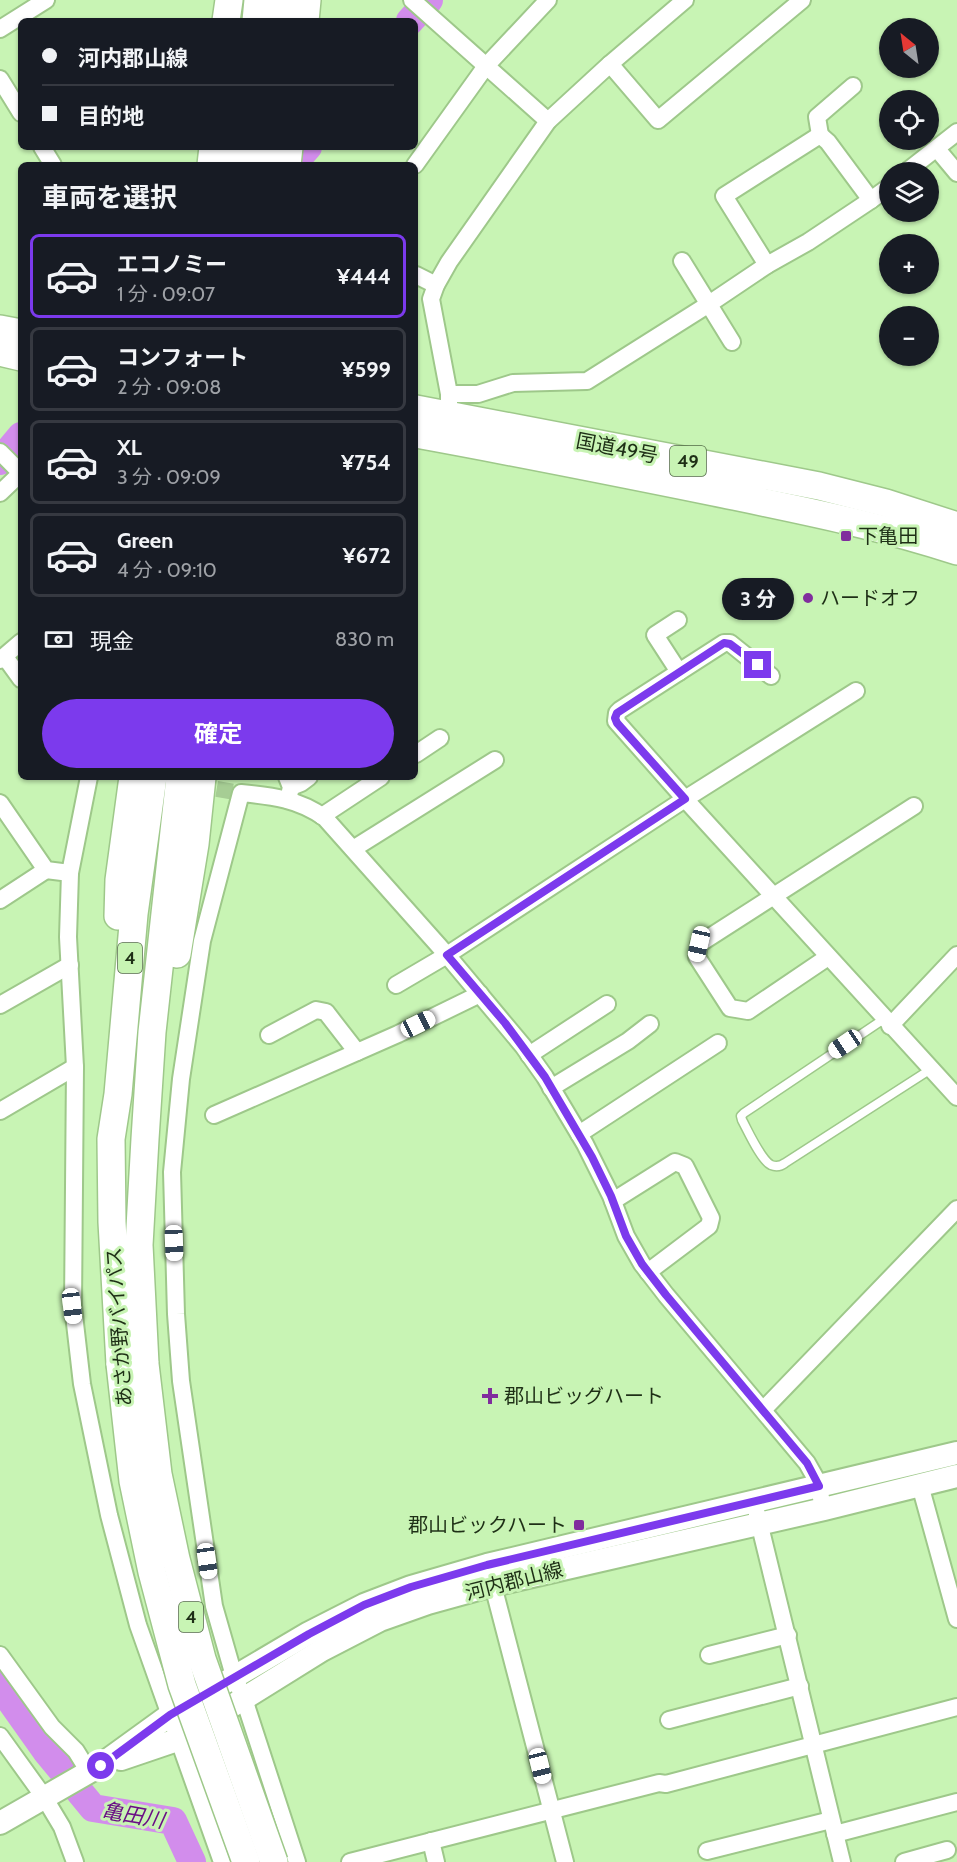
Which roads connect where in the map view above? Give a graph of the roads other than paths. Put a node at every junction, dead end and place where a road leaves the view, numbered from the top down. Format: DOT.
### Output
graph roads {
  1 [pos="46,0"];
  2 [pos="229,0"];
  3 [pos="258,0"];
  4 [pos="283,0"];
  5 [pos="307,0"];
  6 [pos="412,0"];
  7 [pos="548,0"];
  8 [pos="686,0"];
  9 [pos="802,0"];
  10 [pos="226,18"];
  11 [pos="256,18"];
  12 [pos="280,18"];
  13 [pos="305,18"];
  14 [pos="0,29"];
  15 [pos="610,64"];
  16 [pos="486,66"];
  17 [pos="0,79"];
  18 [pos="853,86"];
  19 [pos="18,108"];
  20 [pos="548,121"];
  21 [pos="957,132"];
  22 [pos="820,135"];
  23 [pos="939,147"];
  24 [pos="936,150"];
  25 [pos="938,150"];
  26 [pos="417,162"];
  27 [pos="919,162"];
  28 [pos="957,173"];
  29 [pos="879,194"];
  30 [pos="871,200"];
  31 [pos="682,261"];
  32 [pos="766,265"];
  33 [pos="418,277"];
  34 [pos="436,285"];
  35 [pos="710,304"];
  36 [pos="0,329"];
  37 [pos="18,332"];
  38 [pos="732,342"];
  39 [pos="0,352"];
  40 [pos="18,356"];
  41 [pos="449,405"];
  42 [pos="418,409"];
  43 [pos="418,434"];
  44 [pos="0,452"];
  45 [pos="18,470"];
  46 [pos="18,472"];
  47 [pos="0,493"];
  48 [pos="957,526"];
  49 [pos="957,551"];
  50 [pos="678,620"];
  51 [pos="18,645"];
  52 [pos="3,658"];
  53 [pos="678,672"];
  54 [pos="18,676"];
  55 [pos="771,676"];
  56 [pos="856,691"];
  57 [pos="440,738"];
  58 [pos="418,753"];
  59 [pos="495,760"];
  60 [pos="88,780"];
  61 [pos="134,780"];
  62 [pos="153,780"];
  63 [pos="180,780"];
  64 [pos="202,780"];
  65 [pos="305,780"];
  66 [pos="376,780"];
  67 [pos="289,788"];
  68 [pos="685,799"];
  69 [pos="0,803"];
  70 [pos="914,806"];
  71 [pos="322,816"];
  72 [pos="352,849"];
  73 [pos="46,870"];
  74 [pos="70,873"];
  75 [pos="772,896"];
  76 [pos="0,900"];
  77 [pos="447,955"];
  78 [pos="957,955"];
  79 [pos="828,957"];
  80 [pos="70,965"];
  81 [pos="396,985"];
  82 [pos="480,993"];
  83 [pos="608,1004"];
  84 [pos="0,1005"];
  85 [pos="887,1022"];
  86 [pos="650,1024"];
  87 [pos="269,1035"];
  88 [pos="718,1043"];
  89 [pos="357,1052"];
  90 [pos="529,1055"];
  91 [pos="75,1067"];
  92 [pos="931,1069"];
  93 [pos="551,1088"];
  94 [pos="957,1097"];
  95 [pos="0,1111"];
  96 [pos="214,1115"];
  97 [pos="579,1134"];
  98 [pos="111,1139"];
  99 [pos="145,1139"];
  100 [pos="613,1201"];
  101 [pos="957,1209"];
  102 [pos="648,1272"];
  103 [pos="133,1364"];
  104 [pos="763,1410"];
  105 [pos="957,1453"];
  106 [pos="957,1476"];
  107 [pos="920,1485"];
  108 [pos="819,1486"];
  109 [pos="824,1509"];
  110 [pos="756,1512"];
  111 [pos="490,1575"];
  112 [pos="957,1619"];
  113 [pos="788,1635"];
  114 [pos="0,1655"];
  115 [pos="709,1655"];
  116 [pos="234,1676"];
  117 [pos="800,1686"];
  118 [pos="244,1699"];
  119 [pos="957,1707"];
  120 [pos="170,1715"];
  121 [pos="669,1720"];
  122 [pos="0,1736"];
  123 [pos="177,1740"];
  124 [pos="813,1745"];
  125 [pos="95,1769"];
  126 [pos="44,1797"];
  127 [pos="957,1802"];
  128 [pos="552,1810"];
  129 [pos="0,1823"];
  130 [pos="833,1827"];
  131 [pos="431,1841"];
  132 [pos="947,1850"];
  133 [pos="707,1851"];
  134 [pos="75,1862"];
  135 [pos="222,1862"];
  136 [pos="246,1862"];
  137 [pos="274,1862"];
  138 [pos="297,1862"];
  139 [pos="350,1862"];
  140 [pos="436,1862"];
  141 [pos="565,1862"];
  142 [pos="842,1862"];
  143 [pos="904,1862"];
  1 -- 14 [label="street"];
  2 -- 10 [label="highway"];
  3 -- 11 [label="highway"];
  4 -- 12 [label="highway"];
  5 -- 13 [label="highway"];
  6 -- 16 [label="street"];
  7 -- 16 [label="street"];
  8 -- 15 [label="street"];
  9 -- 15 [label="street"];
  15 -- 20 [label="street"];
  16 -- 20 [label="street"];
  16 -- 26 [label="street"];
  17 -- 19 [label="street"];
  18 -- 22 [label="street"];
  20 -- 34 [label="street"];
  21 -- 23 [label="street"];
  22 -- 30 [label="street"];
  22 -- 32 [label="street"];
  24 -- 27 [label="street"];
  25 -- 28 [label="street"];
  29 -- 30 [label="street"];
  30 -- 32 [label="street"];
  31 -- 35 [label="street"];
  32 -- 35 [label="street"];
  33 -- 34 [label="street"];
  34 -- 41 [label="street"];
  35 -- 38 [label="street"];
  35 -- 41 [label="street"];
  36 -- 37 [label="highway"];
  39 -- 40 [label="highway"];
  41 -- 42 [label="highway, 国道49号 / 49"];
  41 -- 48 [label="highway, 国道49号 / 49"];
  43 -- 49 [label="highway, 国道49号 / 49"];
  44 -- 45 [label="street"];
  46 -- 47 [label="street"];
  50 -- 53 [label="street"];
  51 -- 52 [label="street"];
  52 -- 54 [label="street"];
  53 -- 55 [label="street"];
  53 -- 68 [label="street"];
  56 -- 68 [label="street"];
  57 -- 58 [label="street"];
  59 -- 72 [label="street"];
  60 -- 74 [label="street"];
  61 -- 98 [label="highway"];
  62 -- 98 [label="highway, あさか野バイパス / 4"];
  63 -- 99 [label="highway, あさか野バイパス / 4"];
  64 -- 99 [label="highway"];
  65 -- 67 [label="street"];
  66 -- 71 [label="street"];
  67 -- 71 [label="street"];
  67 -- 116 [label="street"];
  68 -- 75 [label="street"];
  68 -- 77 [label="street"];
  69 -- 73 [label="street"];
  70 -- 75 [label="street"];
  71 -- 72 [label="street"];
  72 -- 77 [label="street"];
  73 -- 74 [label="street"];
  73 -- 76 [label="street"];
  74 -- 80 [label="street"];
  75 -- 79 [label="street"];
  75 -- 79 [label="street"];
  77 -- 81 [label="street"];
  77 -- 82 [label="street"];
  78 -- 85 [label="street"];
  79 -- 85 [label="street"];
  80 -- 84 [label="street"];
  80 -- 91 [label="street"];
  82 -- 89 [label="street"];
  82 -- 90 [label="street"];
  83 -- 90 [label="street"];
  85 -- 92 [label="street"];
  85 -- 92 [label="lane"];
  86 -- 93 [label="street"];
  87 -- 89 [label="street"];
  88 -- 97 [label="street"];
  89 -- 96 [label="street"];
  90 -- 93 [label="street"];
  91 -- 95 [label="street"];
  91 -- 120 [label="street"];
  92 -- 94 [label="street"];
  93 -- 97 [label="street"];
  97 -- 100 [label="street"];
  98 -- 103 [label="highway, あさか野バイパス / 4"];
  99 -- 103 [label="highway, あさか野バイパス / 4"];
  100 -- 102 [label="street"];
  100 -- 102 [label="street"];
  101 -- 104 [label="street"];
  102 -- 104 [label="street"];
  103 -- 136 [label="highway, あさか野バイパス / 4, bridge"];
  103 -- 137 [label="highway, あさか野バイパス / 4, bridge"];
  104 -- 108 [label="street"];
  105 -- 108 [label="main road, 河内郡山線"];
  106 -- 107 [label="main road, 河内郡山線"];
  107 -- 109 [label="main road, 河内郡山線"];
  107 -- 112 [label="street"];
  108 -- 109 [label="street"];
  108 -- 110 [label="main road, 河内郡山線"];
  109 -- 110 [label="main road, 河内郡山線"];
  110 -- 111 [label="main road, 河内郡山線"];
  110 -- 113 [label="street"];
  111 -- 116 [label="main road, 河内郡山線"];
  111 -- 118 [label="main road, 河内郡山線"];
  111 -- 128 [label="street"];
  113 -- 115 [label="street"];
  113 -- 117 [label="street"];
  114 -- 125 [label="street"];
  116 -- 118 [label="street"];
  116 -- 120 [label="main road, 河内郡山線"];
  117 -- 121 [label="street"];
  117 -- 124 [label="street"];
  118 -- 123 [label="main road, 河内郡山線"];
  118 -- 138 [label="street"];
  119 -- 124 [label="street"];
  120 -- 123 [label="street"];
  120 -- 125 [label="main road, 河内郡山線"];
  122 -- 126 [label="street"];
  123 -- 125 [label="main road, 河内郡山線"];
  123 -- 135 [label="street"];
  124 -- 128 [label="street"];
  124 -- 130 [label="street"];
  125 -- 126 [label="main road, 河内郡山線"];
  126 -- 129 [label="main road, 河内郡山線"];
  126 -- 134 [label="street"];
  127 -- 130 [label="street"];
  128 -- 131 [label="street"];
  128 -- 141 [label="street"];
  130 -- 133 [label="street"];
  130 -- 142 [label="street"];
  131 -- 139 [label="street"];
  131 -- 140 [label="street"];
  132 -- 143 [label="street"];
}
